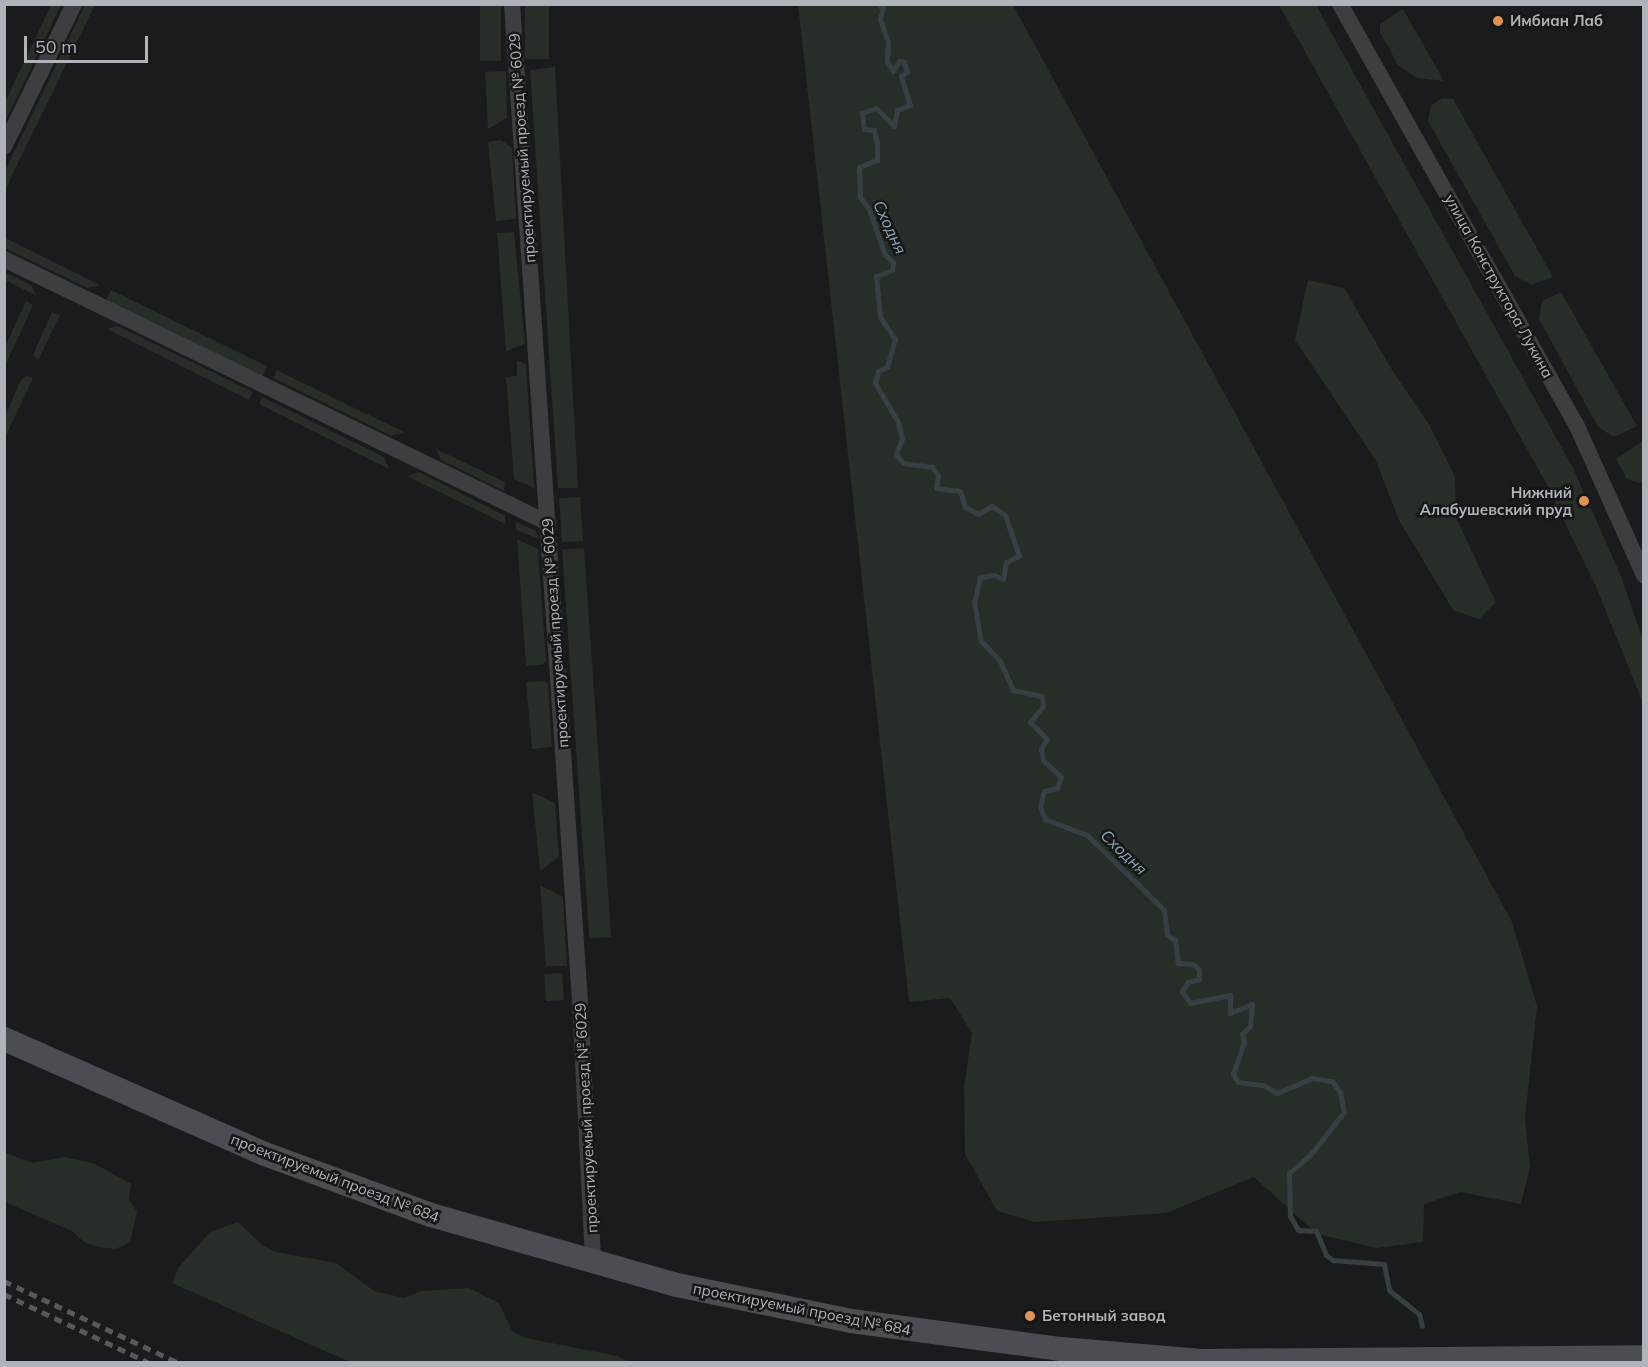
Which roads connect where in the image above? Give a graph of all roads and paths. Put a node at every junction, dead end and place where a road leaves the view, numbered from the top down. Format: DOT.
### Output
graph roads {
  1 [pos="74,4"];
  2 [pos="512,4"];
  3 [pos="1340,4"];
  4 [pos="4,147"];
  5 [pos="4,259"];
  6 [pos="548,523"];
  7 [pos="1644,575"];
  8 [pos="4,1040"];
  9 [pos="593,1262"];
  10 [pos="1644,1357"];
  1 -- 4 [label="street"];
  2 -- 6 [label="street, проектируемый проезд № 6029"];
  3 -- 7 [label="street, улица Конструктора Лукина"];
  5 -- 6 [label="street"];
  6 -- 9 [label="street, проектируемый проезд № 6029"];
  8 -- 9 [label="street, проектируемый проезд № 684"];
  9 -- 10 [label="street, проектируемый проезд № 684"];
}
